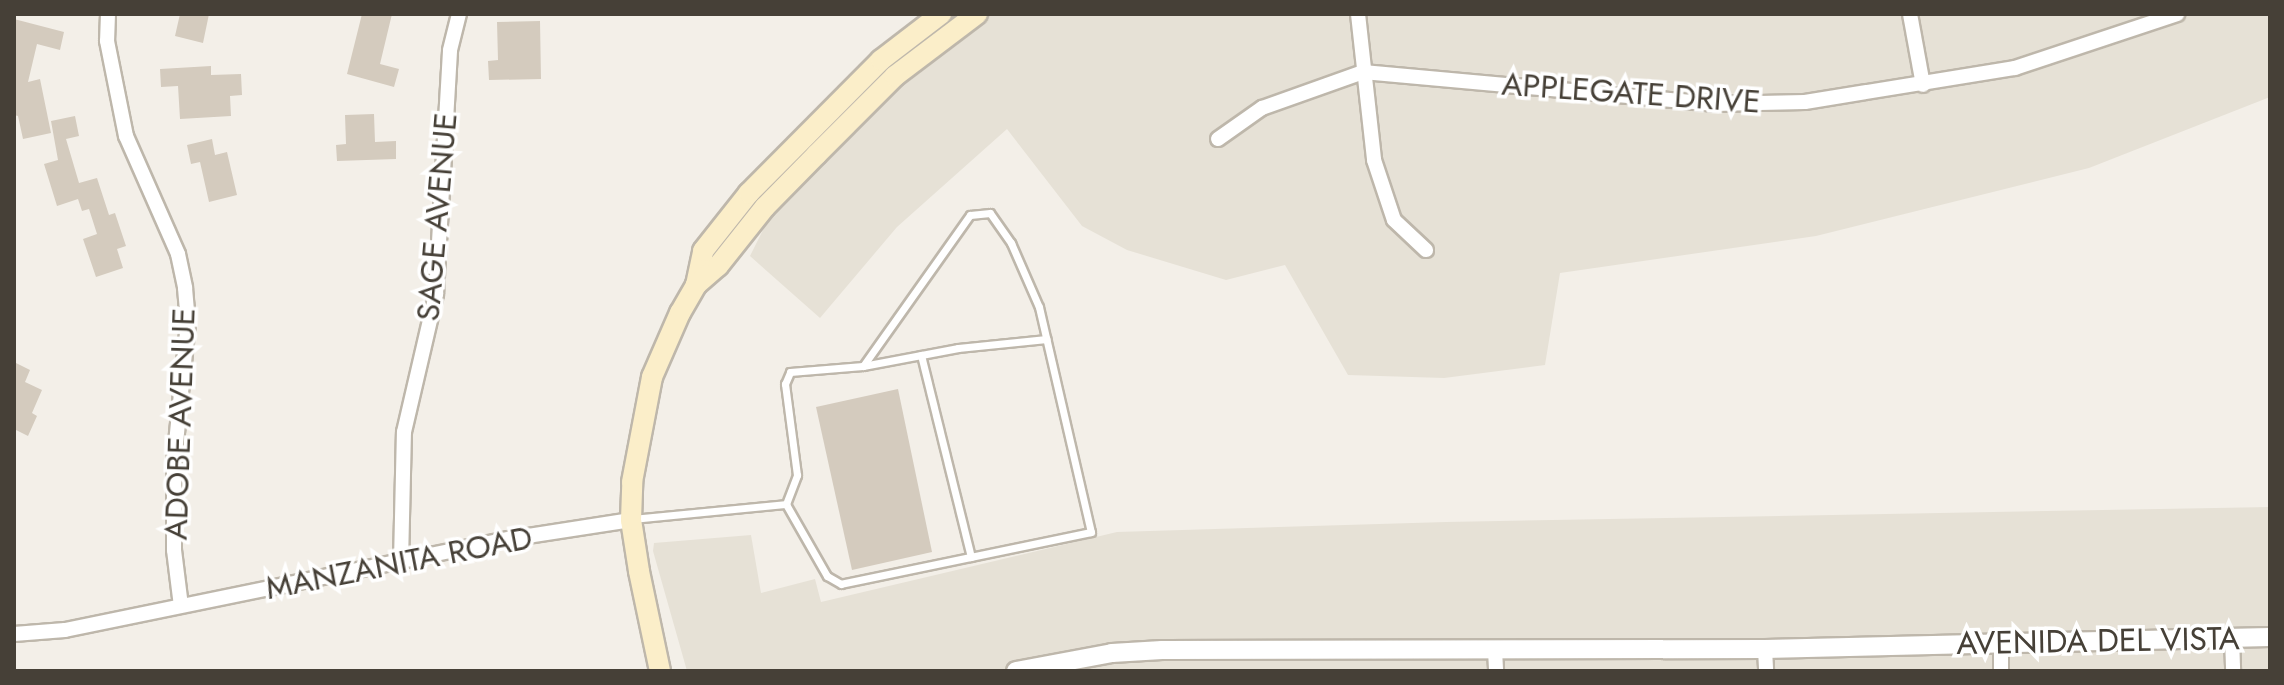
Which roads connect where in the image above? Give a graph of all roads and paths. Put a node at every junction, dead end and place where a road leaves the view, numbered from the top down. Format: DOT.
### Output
graph roads {
  1 [pos="108,14"];
  2 [pos="459,14"];
  3 [pos="941,14"];
  4 [pos="977,14"];
  5 [pos="1358,14"];
  6 [pos="1910,14"];
  7 [pos="2177,14"];
  8 [pos="1363,72"];
  9 [pos="1923,85"];
  10 [pos="1218,139"];
  11 [pos="1426,250"];
  12 [pos="696,285"];
  13 [pos="1047,339"];
  14 [pos="921,355"];
  15 [pos="863,366"];
  16 [pos="786,504"];
  17 [pos="631,520"];
  18 [pos="971,557"];
  19 [pos="401,562"];
  20 [pos="181,606"];
  21 [pos="14,634"];
  22 [pos="2270,637"];
  23 [pos="2232,638"];
  24 [pos="2001,644"];
  25 [pos="1765,649"];
  26 [pos="1495,650"];
  27 [pos="660,671"];
  28 [pos="1016,671"];
  29 [pos="1496,671"];
  30 [pos="1766,671"];
  31 [pos="2001,671"];
  32 [pos="2233,671"];
  1 -- 20 [label="street, ADOBE AVENUE"];
  2 -- 19 [label="street, SAGE AVENUE"];
  3 -- 12 [label="main road"];
  4 -- 12 [label="main road"];
  5 -- 8 [label="street"];
  6 -- 9 [label="street"];
  7 -- 9 [label="street, APPLEGATE DRIVE"];
  8 -- 9 [label="street, APPLEGATE DRIVE"];
  8 -- 10 [label="street"];
  8 -- 11 [label="street"];
  12 -- 17 [label="main road"];
  13 -- 14 [label="lane"];
  13 -- 15 [label="lane"];
  13 -- 18 [label="lane"];
  14 -- 15 [label="lane"];
  14 -- 18 [label="lane"];
  15 -- 16 [label="lane"];
  16 -- 17 [label="lane, MANZANITA ROAD"];
  16 -- 18 [label="lane"];
  17 -- 19 [label="street, MANZANITA ROAD"];
  17 -- 27 [label="main road"];
  19 -- 20 [label="street, MANZANITA ROAD"];
  20 -- 21 [label="street, MANZANITA ROAD"];
  22 -- 23 [label="street, AVENIDA DEL VISTA"];
  23 -- 24 [label="street, AVENIDA DEL VISTA"];
  23 -- 32 [label="street"];
  24 -- 25 [label="street, AVENIDA DEL VISTA"];
  24 -- 31 [label="street"];
  25 -- 26 [label="street, AVENIDA DEL VISTA"];
  25 -- 30 [label="street"];
  26 -- 28 [label="street, AVENIDA DEL VISTA"];
  26 -- 29 [label="street"];
}
